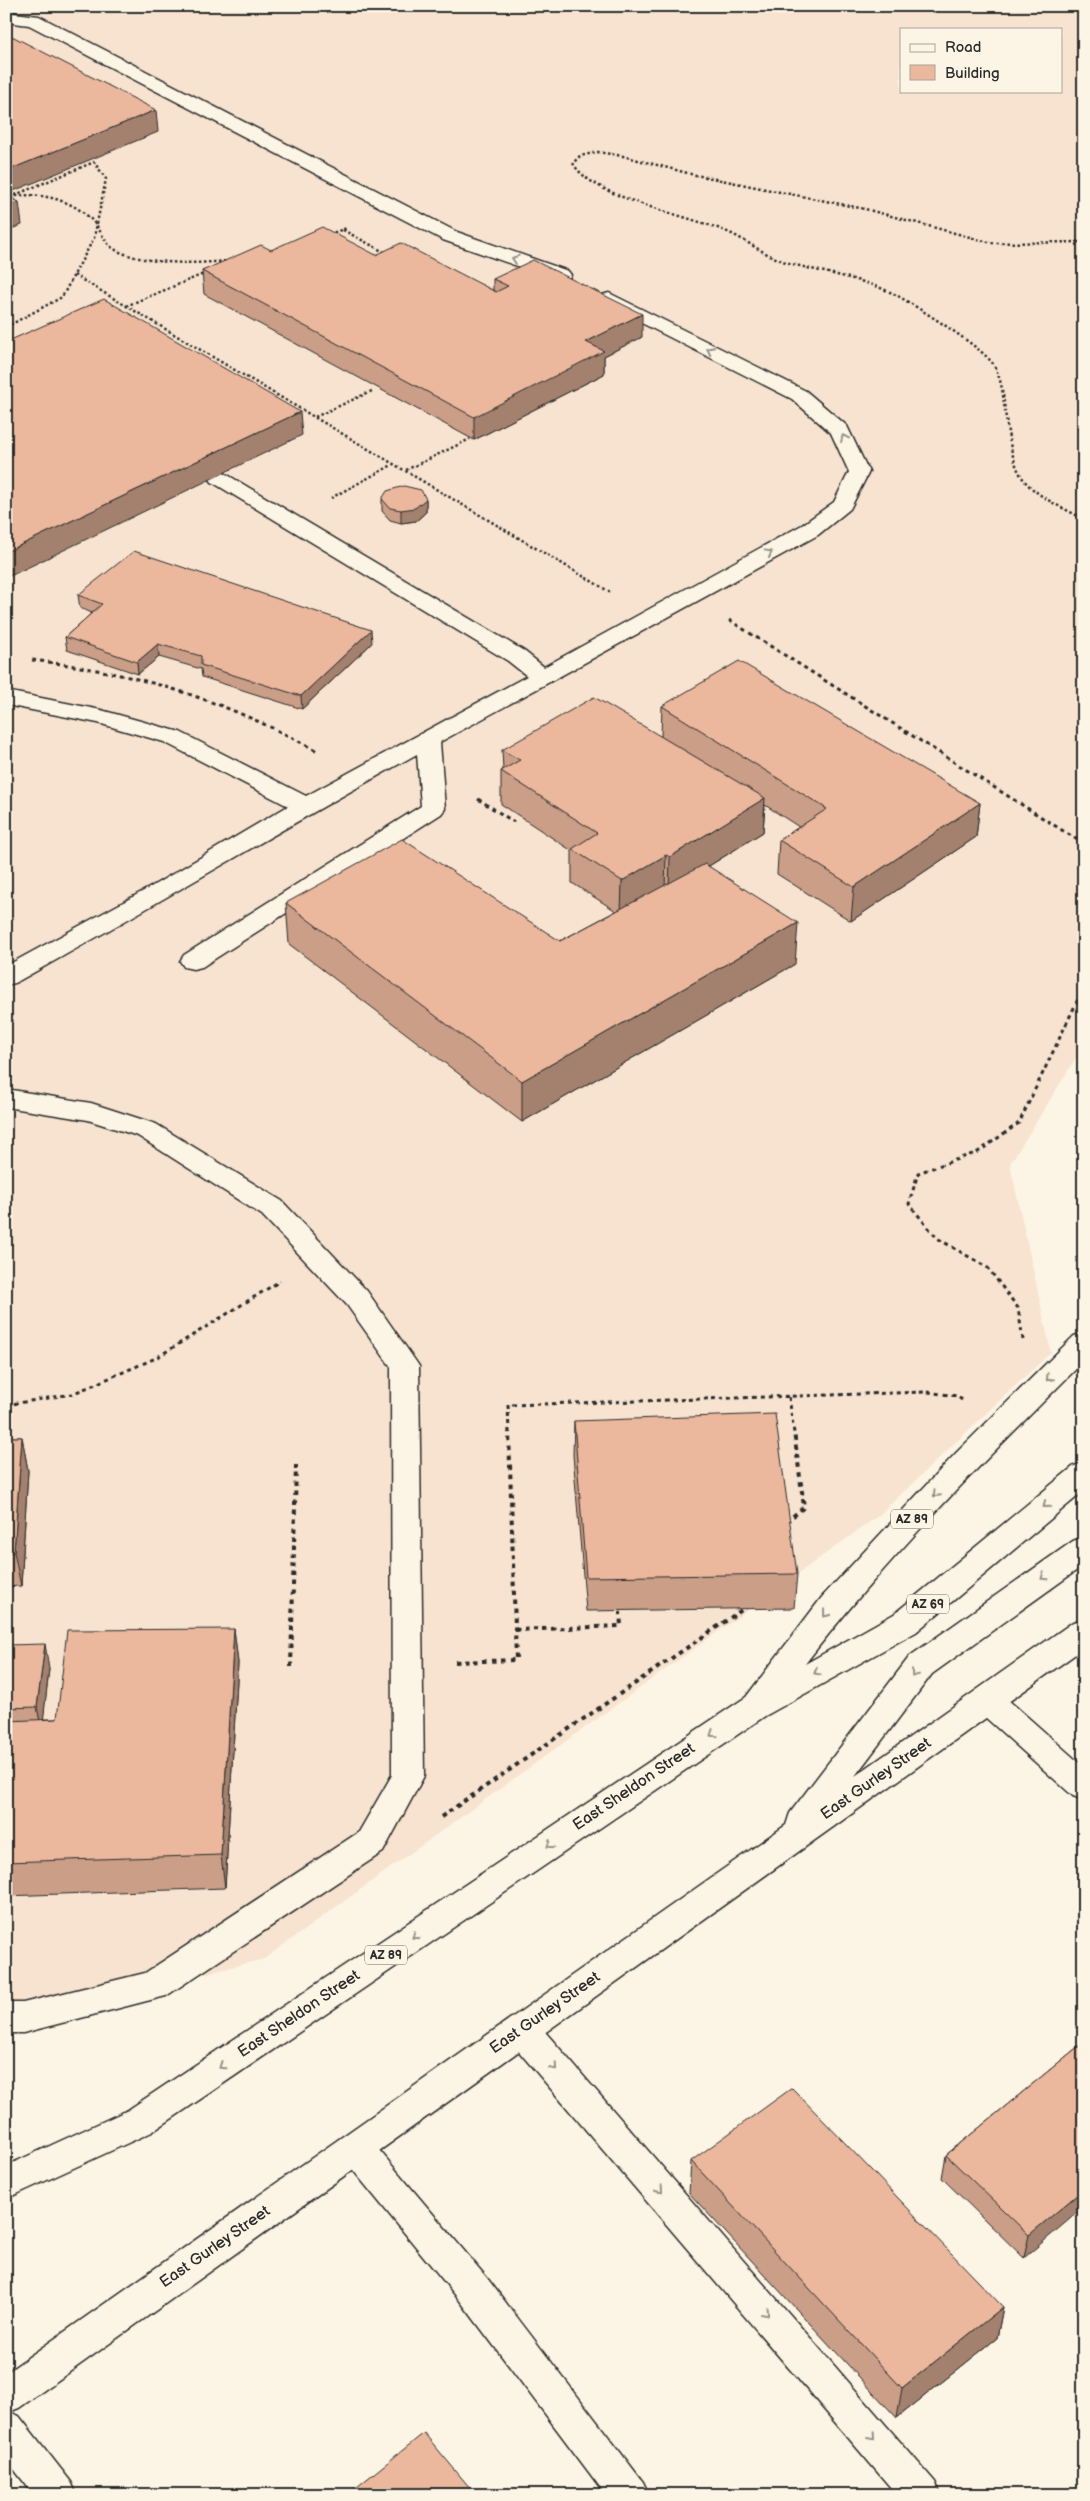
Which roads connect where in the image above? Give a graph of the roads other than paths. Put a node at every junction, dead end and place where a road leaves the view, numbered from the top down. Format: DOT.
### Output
graph roads {
  1 [pos="6,17"];
  2 [pos="577,282"];
  3 [pos="595,292"];
  4 [pos="220,478"];
  5 [pos="543,677"];
  6 [pos="6,698"];
  7 [pos="428,740"];
  8 [pos="306,806"];
  9 [pos="193,961"];
  10 [pos="6,977"];
  11 [pos="6,1098"];
  12 [pos="1084,1343"];
  13 [pos="1084,1474"];
  14 [pos="1084,1549"];
  15 [pos="1084,1631"];
  16 [pos="987,1700"];
  17 [pos="754,1707"];
  18 [pos="1084,1788"];
  19 [pos="783,1845"];
  20 [pos="6,2018"];
  21 [pos="522,2030"];
  22 [pos="356,2148"];
  23 [pos="6,2183"];
  24 [pos="6,2395"];
  25 [pos="6,2429"];
  26 [pos="58,2495"];
  27 [pos="630,2495"];
  28 [pos="922,2495"];
  2 -- 1 [label="main road, one-way"];
  5 -- 3 [label="main road, one-way"];
  4 -- 5 [label="main road"];
  5 -- 7 [label="main road"];
  6 -- 8 [label="main road"];
  7 -- 8 [label="main road"];
  7 -- 9 [label="main road"];
  8 -- 10 [label="main road"];
  11 -- 20 [label="main road"];
  12 -- 17 [label="main road, AZ 89, one-way"];
  13 -- 17 [label="main road, AZ 69, one-way"];
  14 -- 19 [label="main road, one-way"];
  15 -- 16 [label="main road, East Gurley Street"];
  16 -- 18 [label="main road"];
  16 -- 19 [label="main road, East Gurley Street"];
  17 -- 23 [label="main road, East Sheldon Street / AZ 89, one-way"];
  19 -- 21 [label="main road, East Gurley Street"];
  21 -- 22 [label="main road, East Gurley Street"];
  21 -- 28 [label="main road, one-way"];
  22 -- 24 [label="main road, East Gurley Street"];
  22 -- 27 [label="main road"];
  25 -- 26 [label="main road"];
}
